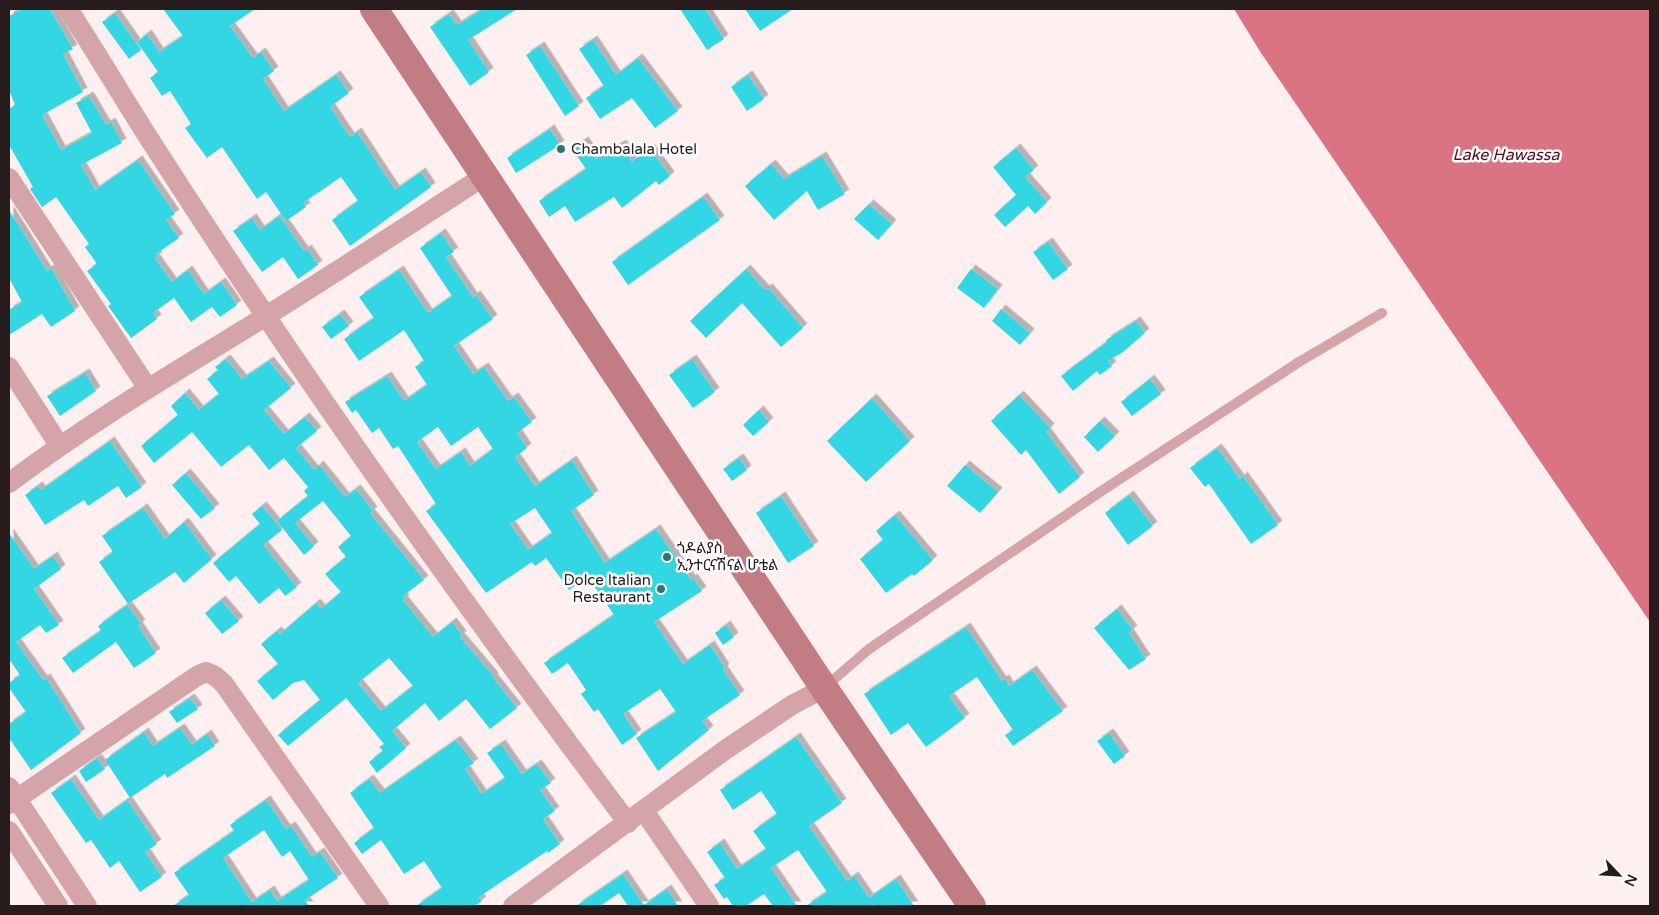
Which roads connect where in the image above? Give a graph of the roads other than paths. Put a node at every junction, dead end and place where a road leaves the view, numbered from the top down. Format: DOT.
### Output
graph roads {
  1 [pos="68,9"];
  2 [pos="374,9"];
  3 [pos="486,175"];
  4 [pos="9,178"];
  5 [pos="1382,313"];
  6 [pos="266,316"];
  7 [pos="9,366"];
  8 [pos="147,388"];
  9 [pos="59,445"];
  10 [pos="9,483"];
  11 [pos="824,688"];
  12 [pos="11,796"];
  13 [pos="636,817"];
  14 [pos="9,832"];
  15 [pos="58,906"];
  16 [pos="87,906"];
  17 [pos="379,906"];
  18 [pos="514,906"];
  19 [pos="709,906"];
  20 [pos="972,906"];
  1 -- 6 [label="street"];
  2 -- 3 [label="main road"];
  3 -- 6 [label="street"];
  3 -- 11 [label="main road"];
  4 -- 8 [label="street"];
  5 -- 11 [label="lane"];
  6 -- 8 [label="street"];
  6 -- 13 [label="street"];
  7 -- 9 [label="street"];
  8 -- 9 [label="street"];
  9 -- 10 [label="street"];
  11 -- 13 [label="street"];
  11 -- 20 [label="main road"];
  12 -- 16 [label="street"];
  12 -- 17 [label="street"];
  13 -- 18 [label="street"];
  13 -- 19 [label="street"];
  14 -- 15 [label="street"];
}
